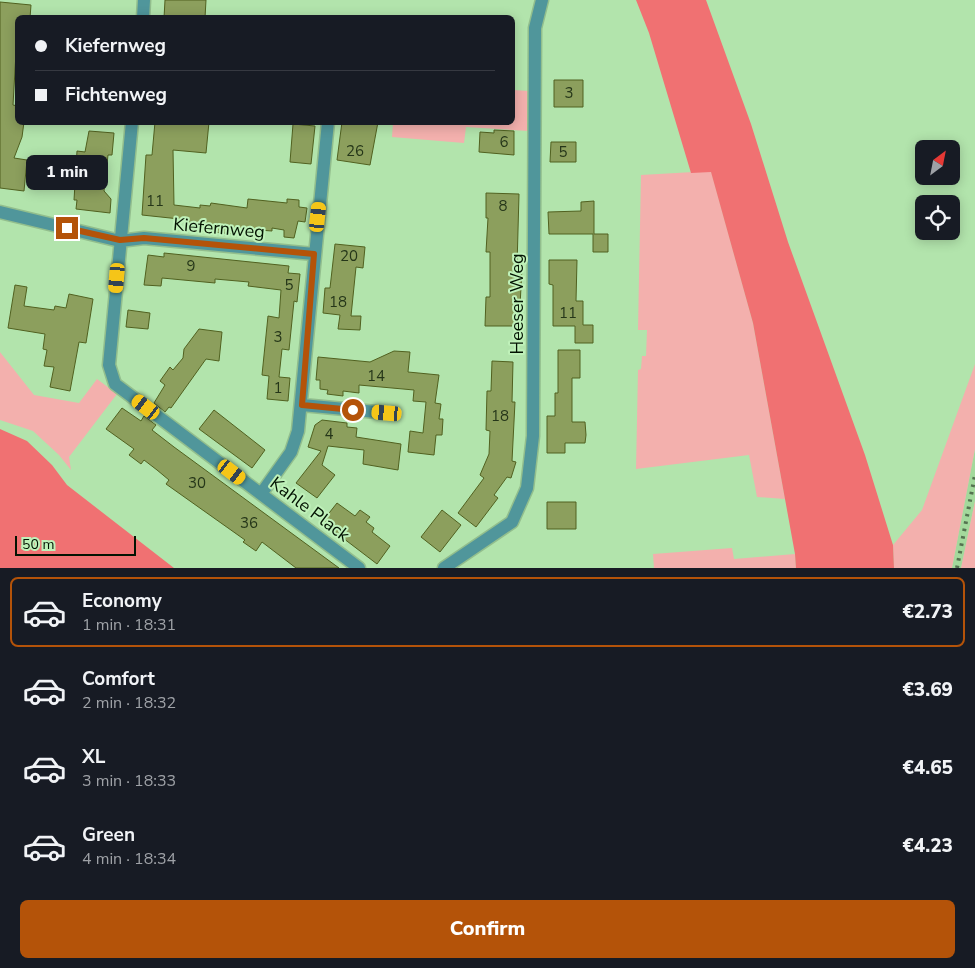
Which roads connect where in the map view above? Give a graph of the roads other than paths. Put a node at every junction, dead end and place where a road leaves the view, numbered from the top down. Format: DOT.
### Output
graph roads {
  1 [pos="144,0"];
  2 [pos="542,0"];
  3 [pos="143,15"];
  4 [pos="132,125"];
  5 [pos="328,125"];
  6 [pos="0,212"];
  7 [pos="120,240"];
  8 [pos="314,254"];
  9 [pos="302,405"];
  10 [pos="387,413"];
  11 [pos="261,494"];
  12 [pos="359,568"];
  13 [pos="444,568"];
  1 -- 3 [label="street"];
  2 -- 13 [label="street, Heeser Weg"];
  4 -- 7 [label="street, Kahle Plack"];
  5 -- 8 [label="street"];
  6 -- 7 [label="street, Kiefernweg"];
  7 -- 8 [label="street, Kiefernweg"];
  7 -- 11 [label="street, Kahle Plack"];
  8 -- 9 [label="street"];
  9 -- 10 [label="street"];
  9 -- 11 [label="street"];
  11 -- 12 [label="street, Kahle Plack"];
}
